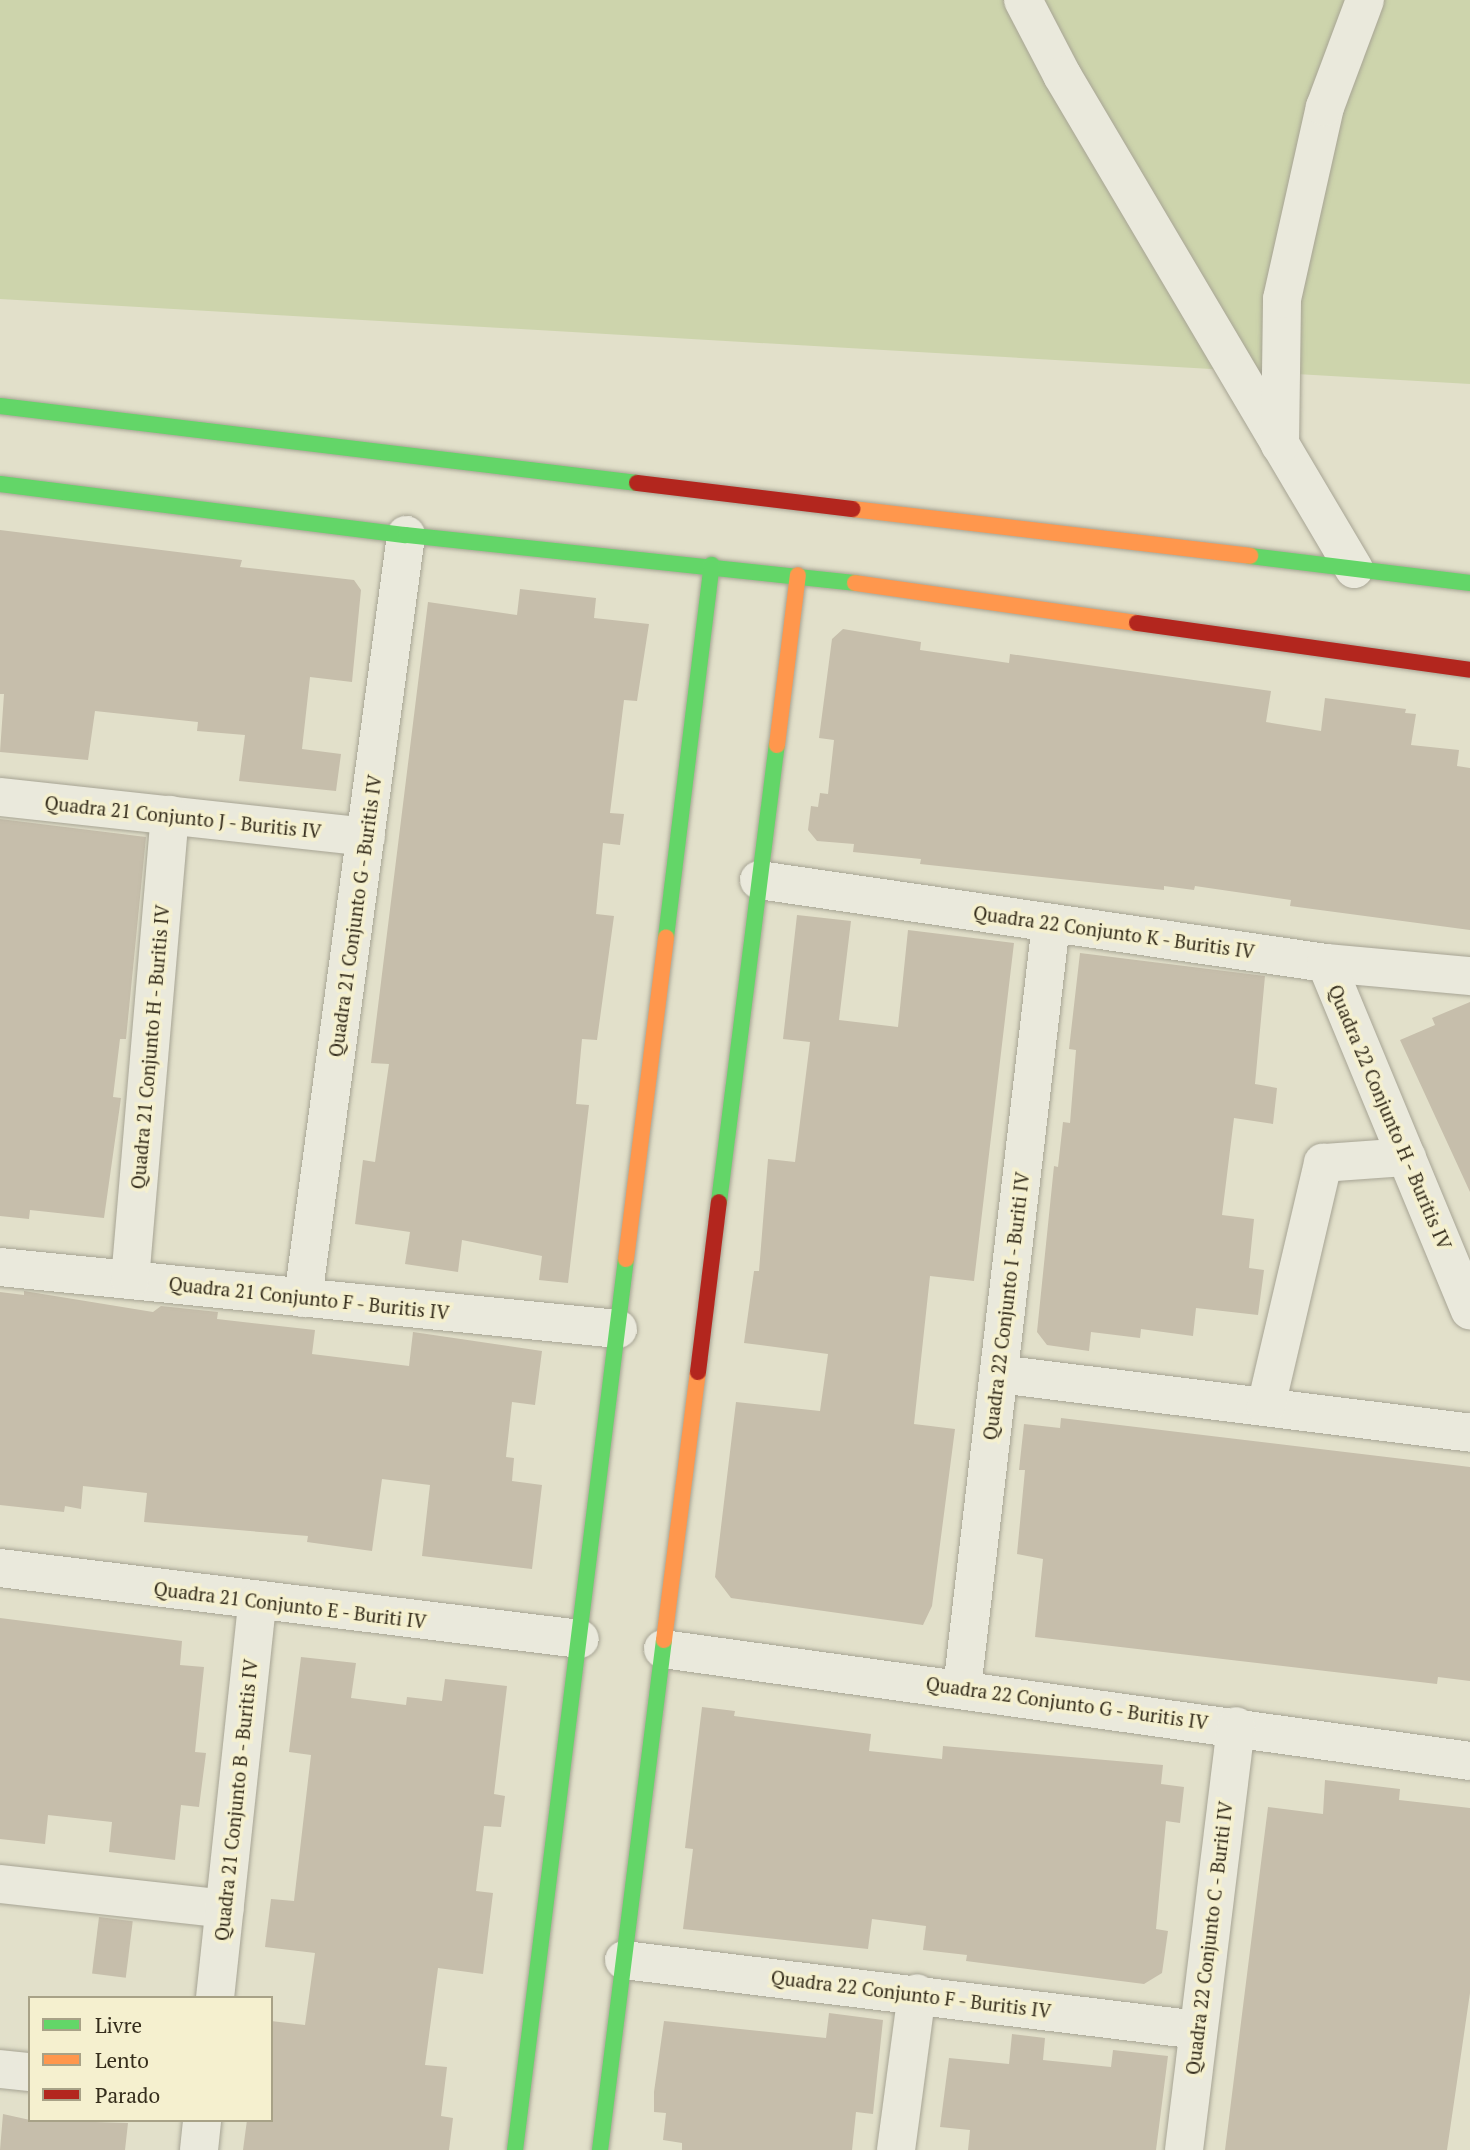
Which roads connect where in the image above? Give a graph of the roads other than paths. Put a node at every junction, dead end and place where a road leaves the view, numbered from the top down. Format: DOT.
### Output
graph roads {
  1 [pos="1023,0"];
  2 [pos="1365,0"];
  3 [pos="0,406"];
  4 [pos="1280,445"];
  5 [pos="0,484"];
  6 [pos="406,535"];
  7 [pos="712,565"];
  8 [pos="1354,569"];
  9 [pos="798,575"];
  10 [pos="1470,583"];
  11 [pos="1470,670"];
  12 [pos="0,797"];
  13 [pos="170,815"];
  14 [pos="366,837"];
  15 [pos="760,880"];
  16 [pos="1051,923"];
  17 [pos="1326,963"];
  18 [pos="1470,976"];
  19 [pos="1407,1157"];
  20 [pos="0,1267"];
  21 [pos="130,1280"];
  22 [pos="303,1298"];
  23 [pos="1470,1310"];
  24 [pos="618,1329"];
  25 [pos="999,1374"];
  26 [pos="1266,1406"];
  27 [pos="1470,1433"];
  28 [pos="0,1568"];
  29 [pos="257,1603"];
  30 [pos="580,1639"];
  31 [pos="663,1648"];
  32 [pos="962,1689"];
  33 [pos="1236,1726"];
  34 [pos="1470,1761"];
  35 [pos="0,1884"];
  36 [pos="225,1909"];
  37 [pos="624,1960"];
  38 [pos="916,1993"];
  39 [pos="215,1996"];
  40 [pos="1198,2030"];
  41 [pos="0,2069"];
  42 [pos="28,2072"];
  43 [pos="202,2122"];
  44 [pos="199,2150"];
  45 [pos="516,2150"];
  46 [pos="600,2150"];
  47 [pos="896,2150"];
  48 [pos="1184,2150"];
  1 -- 4 [label="street"];
  2 -- 4 [label="street"];
  3 -- 8 [label="street"];
  4 -- 8 [label="street"];
  5 -- 6 [label="street"];
  6 -- 7 [label="street"];
  6 -- 14 [label="street, Quadra 21 Conjunto G - Buritis IV"];
  7 -- 9 [label="street"];
  7 -- 24 [label="street"];
  8 -- 10 [label="street"];
  9 -- 11 [label="street"];
  9 -- 15 [label="street"];
  12 -- 13 [label="street, Quadra 21 Conjunto J - Buritis IV"];
  13 -- 14 [label="street, Quadra 21 Conjunto J - Buritis IV"];
  13 -- 21 [label="street, Quadra 21 Conjunto H - Buritis IV"];
  14 -- 22 [label="street, Quadra 21 Conjunto G - Buritis IV"];
  15 -- 16 [label="street, Quadra 22 Conjunto K - Buritis IV"];
  15 -- 31 [label="street"];
  16 -- 17 [label="street, Quadra 22 Conjunto K - Buritis IV"];
  16 -- 25 [label="street, Quadra 22 Conjunto I - Buriti IV"];
  17 -- 18 [label="street, Quadra 22 Conjunto K - Buritis IV"];
  17 -- 19 [label="street, Quadra 22 Conjunto H - Buritis IV"];
  19 -- 23 [label="street, Quadra 22 Conjunto H - Buritis IV"];
  19 -- 26 [label="street"];
  20 -- 21 [label="street, Quadra 21 Conjunto F - Buritis IV"];
  21 -- 22 [label="street, Quadra 21 Conjunto F - Buritis IV"];
  22 -- 24 [label="street, Quadra 21 Conjunto F - Buritis IV"];
  24 -- 30 [label="street"];
  25 -- 26 [label="street"];
  25 -- 32 [label="street, Quadra 22 Conjunto I - Buriti IV"];
  26 -- 27 [label="street"];
  28 -- 29 [label="street, Quadra 21 Conjunto E - Buriti IV"];
  29 -- 30 [label="street, Quadra 21 Conjunto E - Buriti IV"];
  29 -- 36 [label="street, Quadra 21 Conjunto B - Buritis IV"];
  30 -- 45 [label="street"];
  31 -- 32 [label="street, Quadra 22 Conjunto G - Buritis IV"];
  31 -- 37 [label="street"];
  32 -- 33 [label="street, Quadra 22 Conjunto G - Buritis IV"];
  33 -- 34 [label="street, Quadra 22 Conjunto G - Buritis IV"];
  33 -- 40 [label="street, Quadra 22 Conjunto C - Buriti IV"];
  35 -- 36 [label="street"];
  36 -- 39 [label="street, Quadra 21 Conjunto B - Buritis IV"];
  37 -- 38 [label="street, Quadra 22 Conjunto F - Buritis IV"];
  37 -- 46 [label="street"];
  38 -- 40 [label="street, Quadra 22 Conjunto F - Buritis IV"];
  38 -- 47 [label="street"];
  40 -- 48 [label="street, Quadra 22 Conjunto C - Buriti IV"];
  41 -- 42 [label="street"];
  43 -- 44 [label="street"];
}
